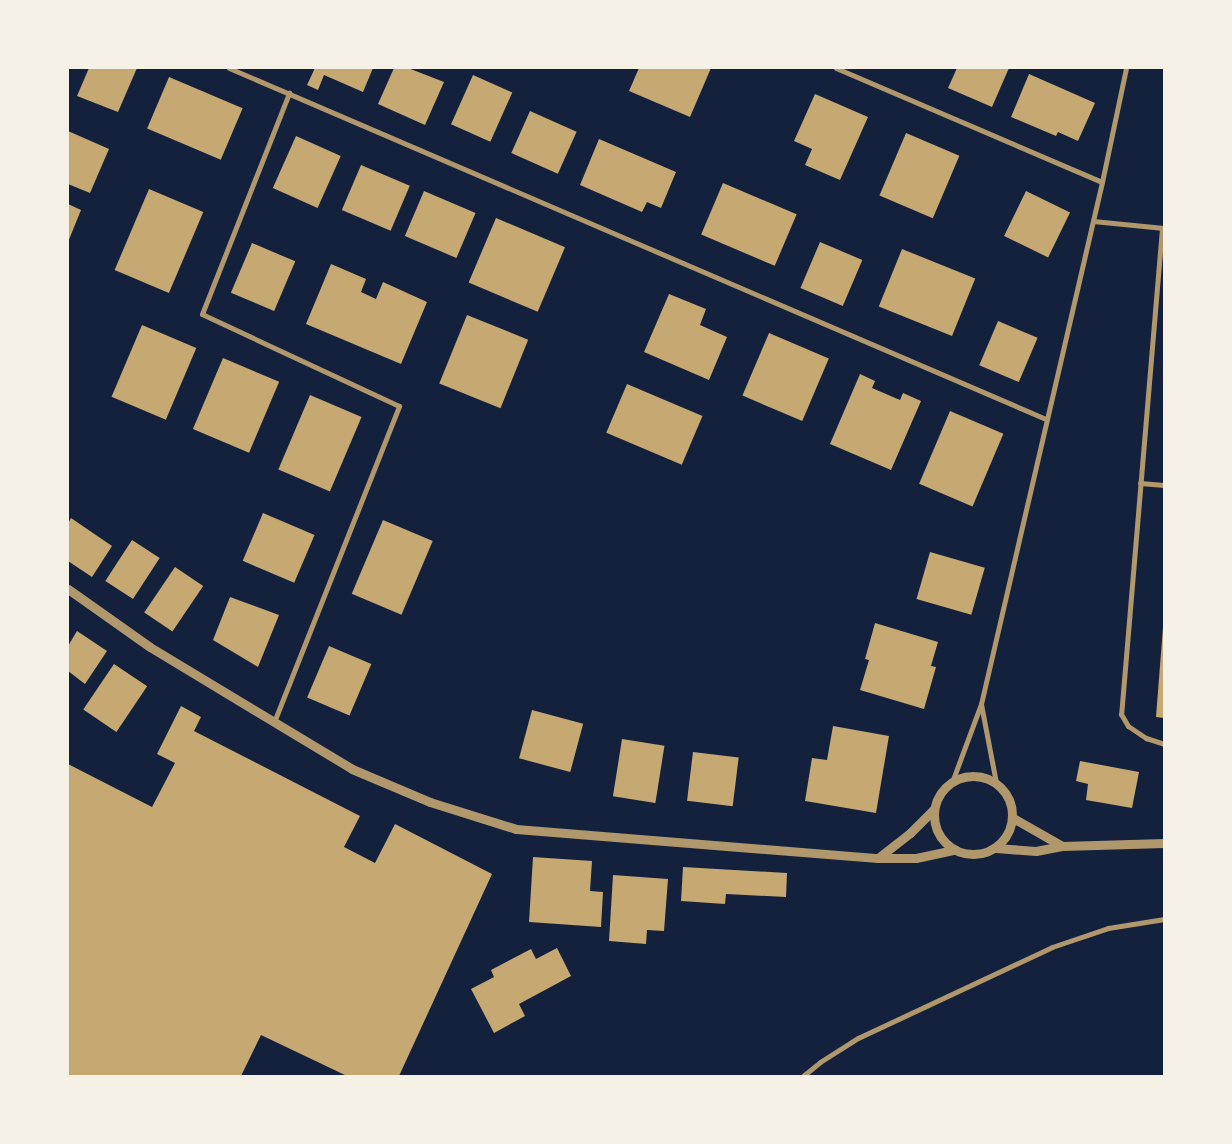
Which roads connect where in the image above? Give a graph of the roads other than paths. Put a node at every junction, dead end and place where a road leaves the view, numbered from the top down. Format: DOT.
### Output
graph roads {
  1 [pos="229,68"];
  2 [pos="836,68"];
  3 [pos="1126,68"];
  4 [pos="289,93"];
  5 [pos="1102,182"];
  6 [pos="1093,222"];
  7 [pos="1163,228"];
  8 [pos="1046,419"];
  9 [pos="1140,483"];
  10 [pos="1164,485"];
  11 [pos="68,589"];
  12 [pos="981,704"];
  13 [pos="274,723"];
  14 [pos="1164,744"];
  15 [pos="952,782"];
  16 [pos="996,782"];
  17 [pos="934,809"];
  18 [pos="1013,818"];
  19 [pos="1164,844"];
  20 [pos="1062,846"];
  21 [pos="996,848"];
  22 [pos="955,850"];
  23 [pos="878,858"];
  24 [pos="1164,919"];
  25 [pos="803,1076"];
  1 -- 4 [label="street"];
  2 -- 5 [label="street"];
  3 -- 5 [label="street"];
  4 -- 8 [label="street"];
  4 -- 13 [label="street"];
  5 -- 6 [label="street"];
  6 -- 7 [label="street"];
  6 -- 8 [label="street"];
  7 -- 9 [label="street"];
  8 -- 12 [label="street"];
  9 -- 10 [label="street"];
  9 -- 14 [label="street"];
  11 -- 13 [label="street"];
  12 -- 15 [label="street"];
  12 -- 16 [label="street"];
  13 -- 23 [label="street"];
  15 -- 16 [label="street"];
  15 -- 17 [label="street"];
  16 -- 18 [label="street"];
  17 -- 22 [label="street"];
  17 -- 23 [label="street"];
  18 -- 20 [label="street"];
  18 -- 21 [label="street"];
  19 -- 20 [label="street"];
  20 -- 21 [label="street"];
  21 -- 22 [label="street"];
  22 -- 23 [label="street"];
  24 -- 25 [label="street"];
}
